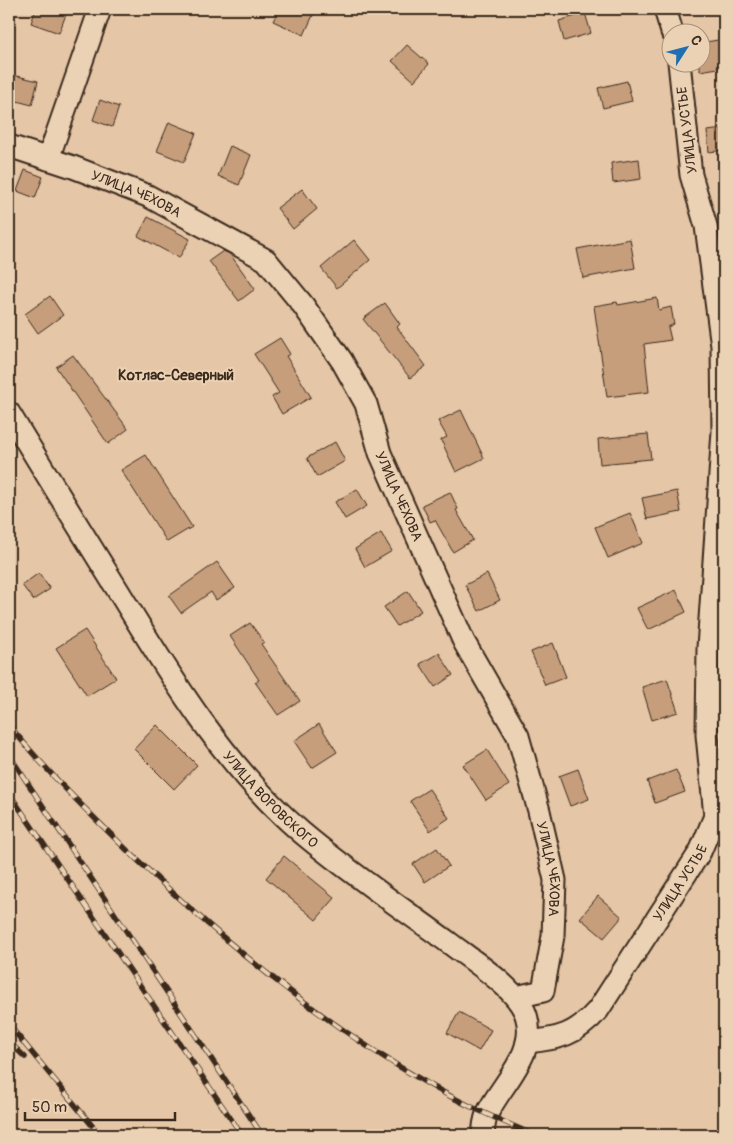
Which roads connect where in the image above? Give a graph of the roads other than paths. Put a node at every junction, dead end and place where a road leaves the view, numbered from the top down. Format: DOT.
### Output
graph roads {
  1 [pos="100,9"];
  2 [pos="665,9"];
  3 [pos="669,22"];
  4 [pos="680,72"];
  5 [pos="9,146"];
  6 [pos="48,159"];
  7 [pos="9,413"];
  8 [pos="516,998"];
  9 [pos="527,1042"];
  10 [pos="483,1135"];
  1 -- 6 [label="street"];
  2 -- 3 [label="street"];
  4 -- 9 [label="street, УЛИЦА УСТЬЕ"];
  5 -- 6 [label="street, УЛИЦА ЧЕХОВА"];
  6 -- 8 [label="street, УЛИЦА ЧЕХОВА"];
  7 -- 8 [label="street, УЛИЦА ВОРОВСКОГО"];
  8 -- 9 [label="street, УЛИЦА ВОРОВСКОГО"];
  9 -- 10 [label="street, УЛИЦА ВОРОВСКОГО"];
}
